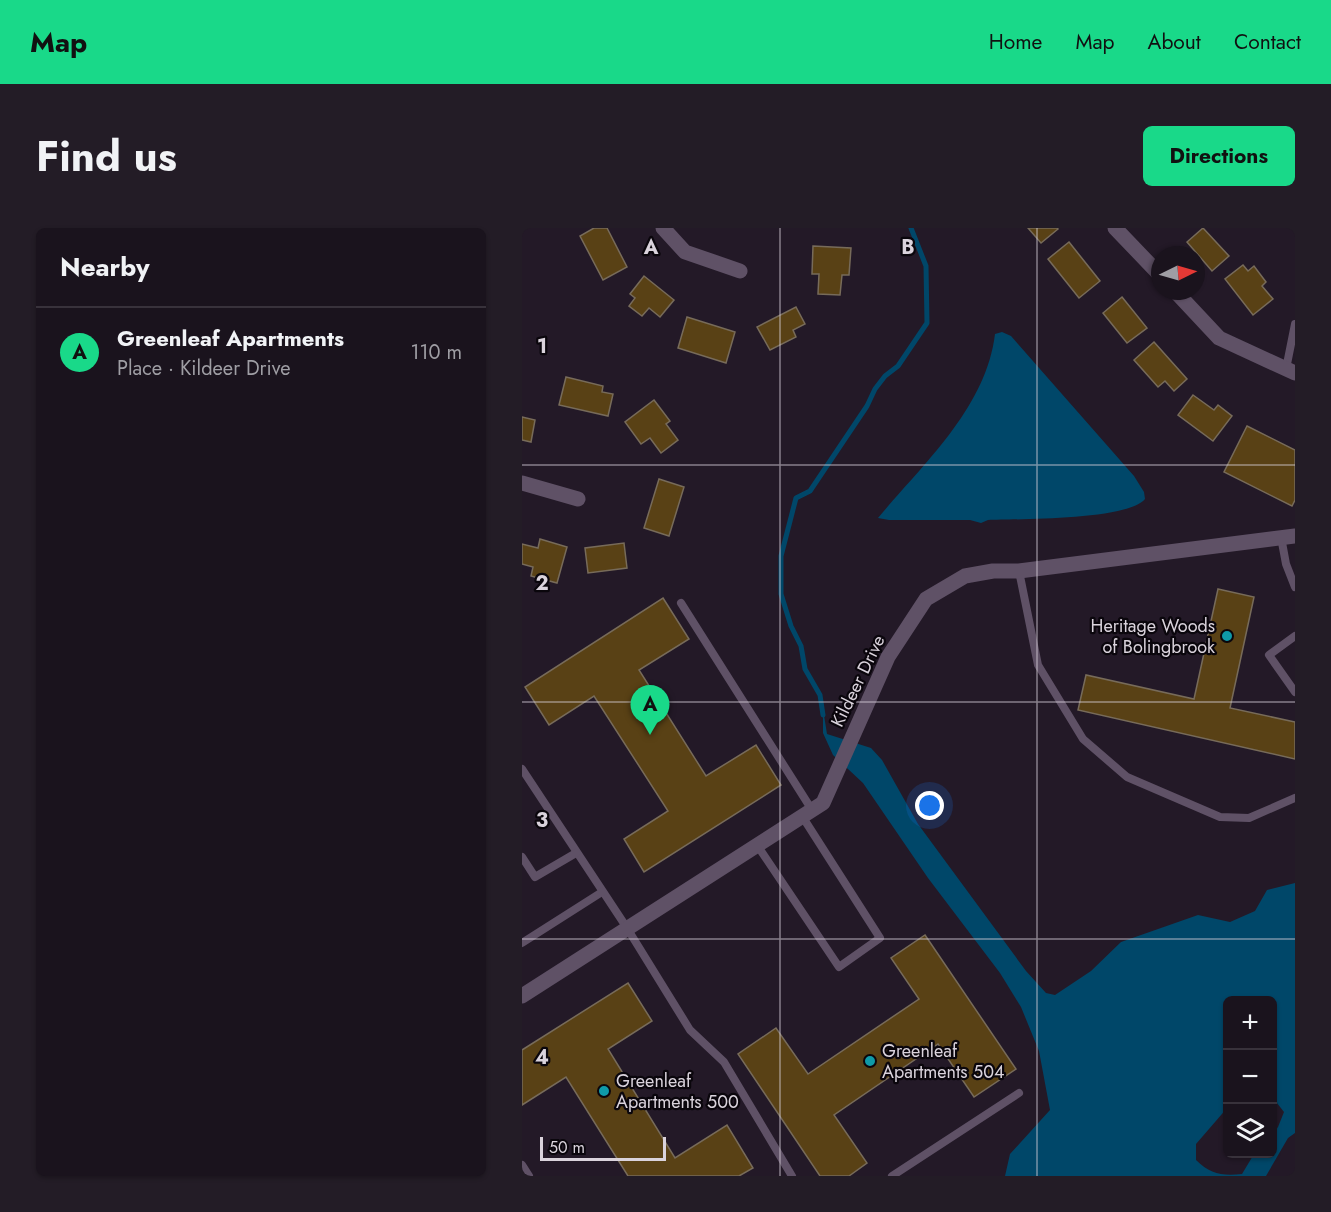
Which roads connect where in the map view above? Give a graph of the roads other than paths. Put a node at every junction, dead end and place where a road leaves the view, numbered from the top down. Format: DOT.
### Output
graph roads {
  1 [pos="663,228"];
  2 [pos="1115,228"];
  3 [pos="1151,266"];
  4 [pos="740,271"];
  5 [pos="1183,300"];
  6 [pos="1295,324"];
  7 [pos="1291,371"];
  8 [pos="522,483"];
  9 [pos="578,499"];
  10 [pos="1288,537"];
  11 [pos="1019,571"];
  12 [pos="1295,587"];
  13 [pos="681,603"];
  14 [pos="1295,636"];
  15 [pos="1295,692"];
  16 [pos="522,769"];
  17 [pos="1295,798"];
  18 [pos="807,813"];
  19 [pos="757,845"];
  20 [pos="576,853"];
  21 [pos="522,857"];
  22 [pos="602,892"];
  23 [pos="627,928"];
  24 [pos="522,943"];
  25 [pos="522,996"];
  26 [pos="1019,1093"];
  27 [pos="522,1165"];
  28 [pos="529,1176"];
  29 [pos="792,1176"];
  30 [pos="892,1176"];
  1 -- 4 [label="street"];
  2 -- 3 [label="street"];
  5 -- 7 [label="street"];
  6 -- 7 [label="lane"];
  8 -- 9 [label="street"];
  10 -- 11 [label="street, Kildeer Drive"];
  10 -- 12 [label="lane"];
  11 -- 17 [label="lane"];
  11 -- 18 [label="street, Kildeer Drive"];
  13 -- 18 [label="lane"];
  14 -- 15 [label="lane"];
  16 -- 20 [label="lane"];
  18 -- 19 [label="street, Kildeer Drive"];
  18 -- 19 [label="lane"];
  19 -- 23 [label="street, Kildeer Drive"];
  20 -- 21 [label="lane"];
  20 -- 22 [label="lane"];
  22 -- 23 [label="lane"];
  22 -- 24 [label="lane"];
  23 -- 25 [label="street, Kildeer Drive"];
  23 -- 29 [label="lane"];
  26 -- 30 [label="lane"];
  27 -- 28 [label="lane"];
}
